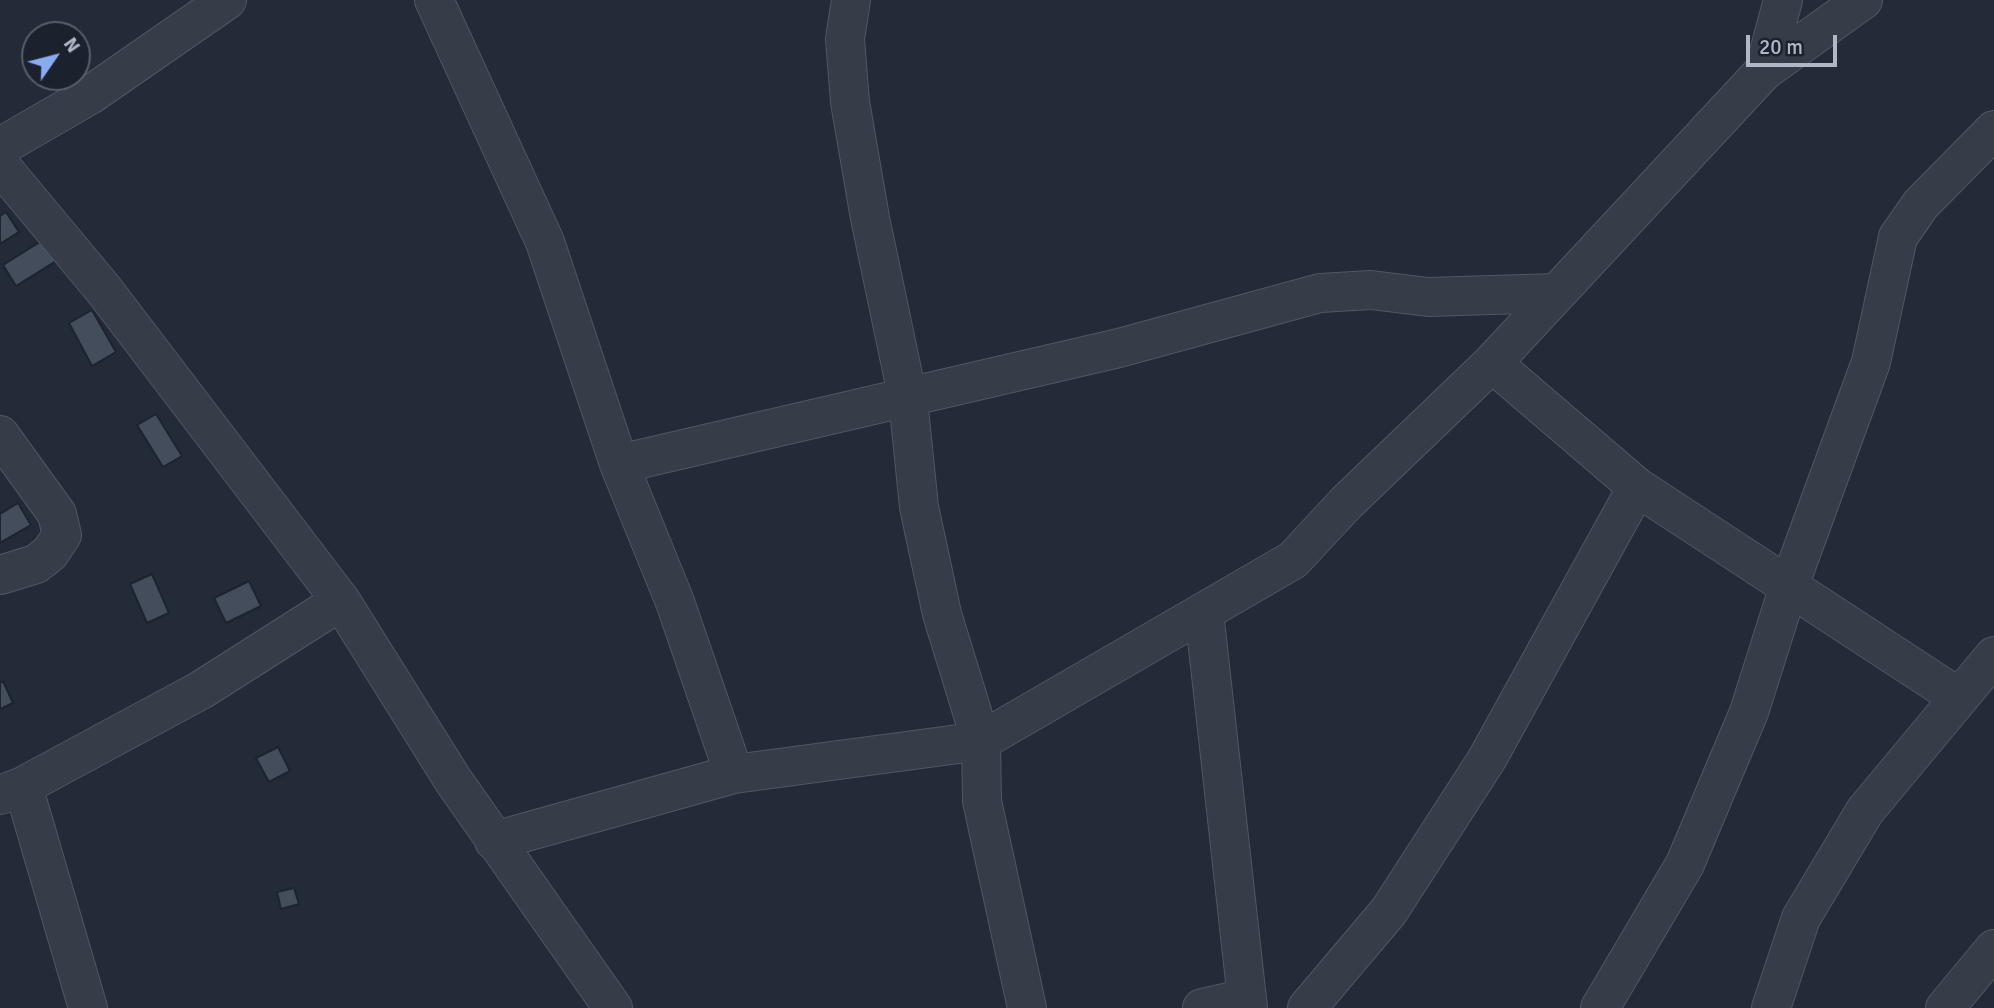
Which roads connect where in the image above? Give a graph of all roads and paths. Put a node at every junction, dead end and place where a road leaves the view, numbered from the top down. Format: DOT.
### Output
graph roads {
  1 [pos="228,0"];
  2 [pos="434,0"];
  3 [pos="851,0"];
  4 [pos="1783,0"];
  5 [pos="1863,0"];
  6 [pos="1764,71"];
  7 [pos="1994,130"];
  8 [pos="0,147"];
  9 [pos="0,165"];
  10 [pos="1556,293"];
  11 [pos="1492,363"];
  12 [pos="908,399"];
  13 [pos="0,435"];
  14 [pos="619,464"];
  15 [pos="1637,487"];
  16 [pos="0,575"];
  17 [pos="1789,586"];
  18 [pos="341,601"];
  19 [pos="1204,612"];
  20 [pos="1994,656"];
  21 [pos="1958,697"];
  22 [pos="981,741"];
  23 [pos="734,774"];
  24 [pos="11,790"];
  25 [pos="494,841"];
  26 [pos="1994,949"];
  27 [pos="1248,1003"];
  28 [pos="88,1008"];
  29 [pos="613,1008"];
  30 [pos="1027,1008"];
  31 [pos="1202,1008"];
  32 [pos="1307,1008"];
  33 [pos="1600,1008"];
  34 [pos="1771,1008"];
  35 [pos="1946,1008"];
  1 -- 8 [label="street"];
  2 -- 14 [label="street"];
  3 -- 12 [label="street"];
  4 -- 6 [label="street"];
  5 -- 6 [label="street"];
  6 -- 10 [label="street"];
  7 -- 17 [label="street"];
  9 -- 18 [label="street"];
  10 -- 11 [label="street"];
  10 -- 12 [label="street"];
  11 -- 15 [label="street"];
  11 -- 19 [label="street"];
  12 -- 14 [label="street"];
  12 -- 22 [label="street"];
  13 -- 16 [label="street"];
  14 -- 23 [label="street"];
  15 -- 17 [label="street"];
  15 -- 32 [label="street"];
  17 -- 21 [label="street"];
  17 -- 33 [label="street"];
  18 -- 24 [label="street"];
  18 -- 25 [label="street"];
  19 -- 22 [label="street"];
  19 -- 27 [label="street"];
  20 -- 21 [label="street"];
  21 -- 34 [label="street"];
  22 -- 23 [label="street"];
  22 -- 30 [label="street"];
  23 -- 25 [label="street"];
  24 -- 28 [label="street"];
  25 -- 29 [label="street"];
  26 -- 35 [label="street"];
  27 -- 31 [label="street"];
}
